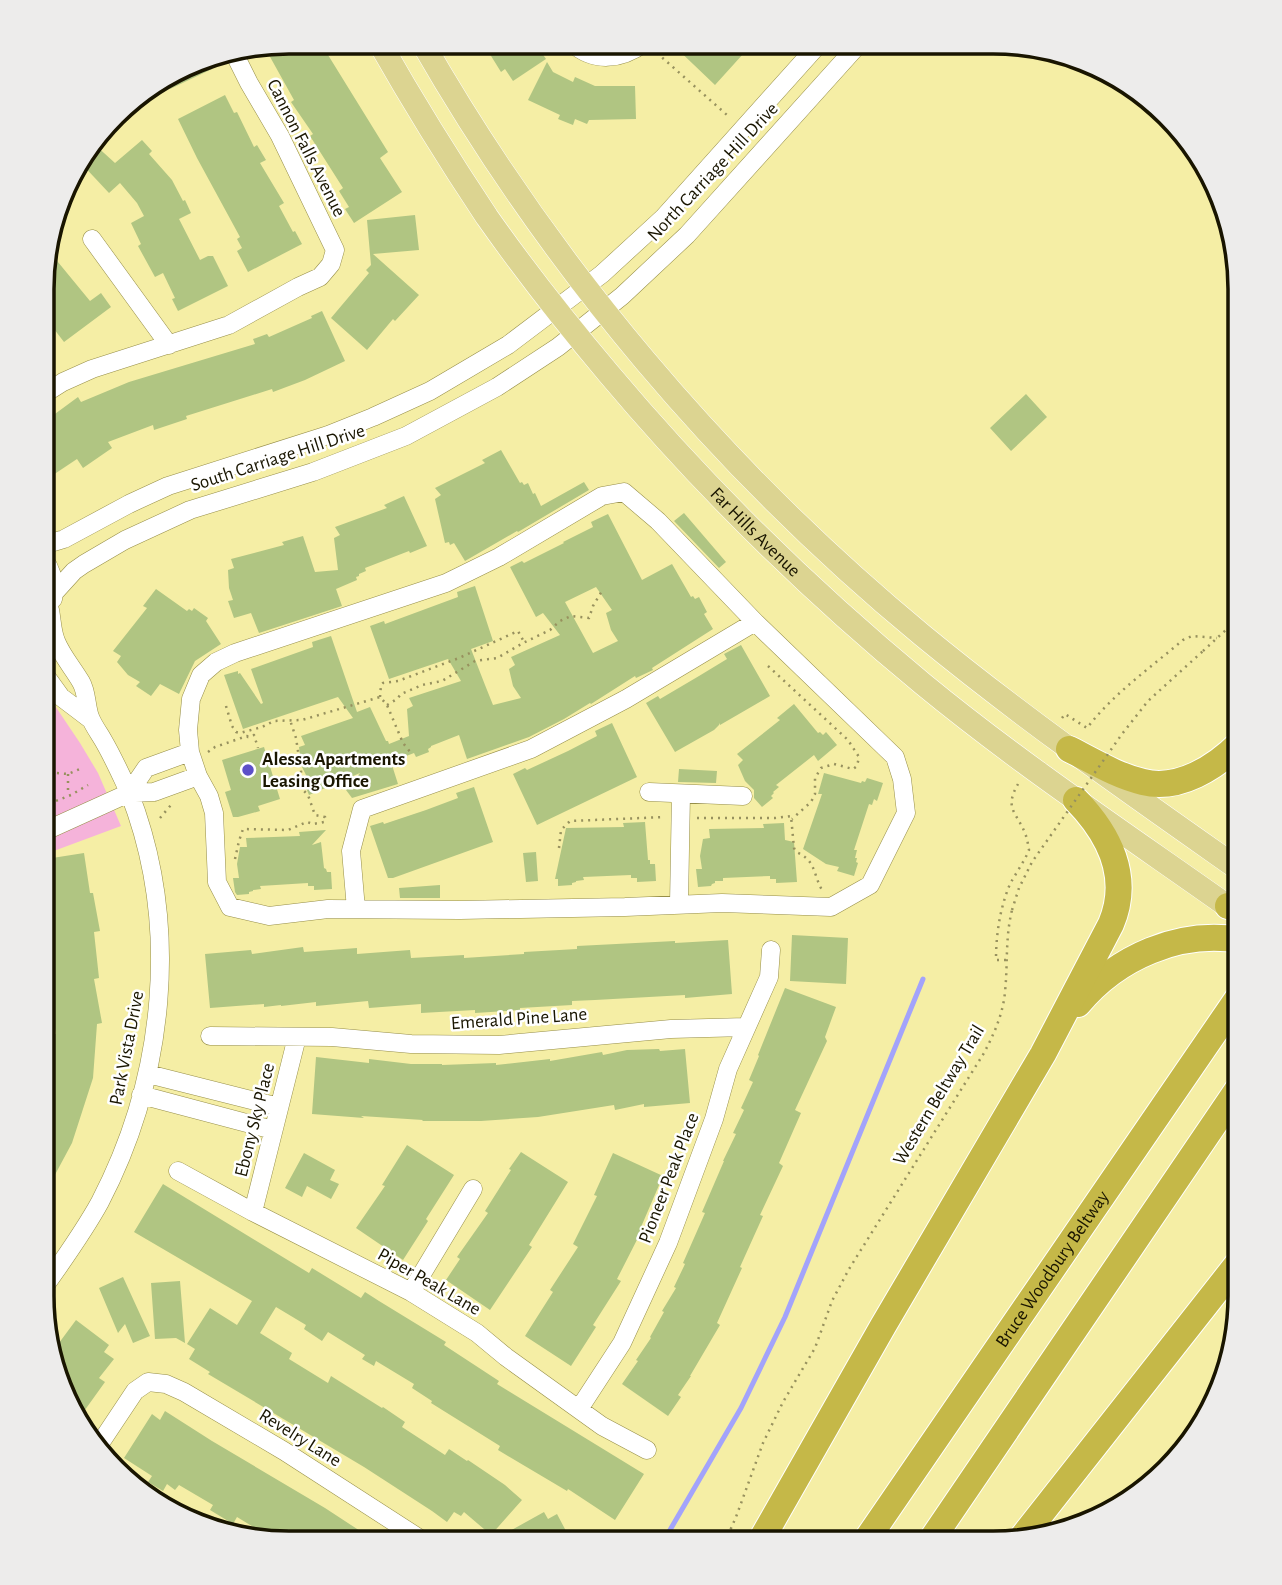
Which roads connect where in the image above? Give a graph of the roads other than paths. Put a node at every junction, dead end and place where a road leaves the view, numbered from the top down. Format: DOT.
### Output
graph roads {
  1 [pos="810,54"];
  2 [pos="850,54"];
  3 [pos="386,55"];
  4 [pos="430,55"];
  5 [pos="593,55"];
  6 [pos="622,55"];
  7 [pos="238,60"];
  8 [pos="92,239"];
  9 [pos="571,298"];
  10 [pos="590,322"];
  11 [pos="169,345"];
  12 [pos="54,386"];
  13 [pos="54,542"];
  14 [pos="54,599"];
  15 [pos="755,622"];
  16 [pos="54,633"];
  17 [pos="54,687"];
  18 [pos="90,719"];
  19 [pos="1069,749"];
  20 [pos="197,753"];
  21 [pos="1228,754"];
  22 [pos="198,776"];
  23 [pos="649,792"];
  24 [pos="129,793"];
  25 [pos="681,794"];
  26 [pos="743,796"];
  27 [pos="1076,800"];
  28 [pos="54,827"];
  29 [pos="1227,861"];
  30 [pos="679,903"];
  31 [pos="1227,904"];
  32 [pos="356,909"];
  33 [pos="1227,939"];
  34 [pos="771,950"];
  35 [pos="1227,1014"];
  36 [pos="746,1027"];
  37 [pos="210,1036"];
  38 [pos="297,1037"];
  39 [pos="1043,1054"];
  40 [pos="148,1074"];
  41 [pos="141,1095"];
  42 [pos="1227,1105"];
  43 [pos="279,1107"];
  44 [pos="273,1130"];
  45 [pos="178,1171"];
  46 [pos="473,1189"];
  47 [pos="253,1212"];
  48 [pos="54,1273"];
  49 [pos="1227,1279"];
  50 [pos="411,1292"];
  51 [pos="579,1409"];
  52 [pos="103,1439"];
  53 [pos="647,1450"];
  54 [pos="1030,1528"];
  55 [pos="406,1530"];
  56 [pos="767,1530"];
  57 [pos="873,1530"];
  58 [pos="938,1530"];
  1 -- 9 [label="street, North Carriage Hill Drive"];
  2 -- 10 [label="street, North Carriage Hill Drive"];
  3 -- 9 [label="main road, Far Hills Avenue"];
  4 -- 9 [label="main road, Far Hills Avenue"];
  5 -- 6 [label="street"];
  7 -- 11 [label="street, Cannon Falls Avenue"];
  8 -- 11 [label="street"];
  9 -- 10 [label="main road, Far Hills Avenue"];
  9 -- 10 [label="main road, Far Hills Avenue"];
  9 -- 13 [label="street, South Carriage Hill Drive"];
  10 -- 14 [label="street, South Carriage Hill Drive"];
  10 -- 19 [label="main road, Far Hills Avenue"];
  10 -- 27 [label="main road, Far Hills Avenue"];
  11 -- 12 [label="street"];
  15 -- 20 [label="street"];
  15 -- 30 [label="street"];
  15 -- 32 [label="street"];
  16 -- 18 [label="street, Park Vista Drive"];
  17 -- 18 [label="street, Park Vista Drive"];
  18 -- 24 [label="street, Park Vista Drive"];
  19 -- 21 [label="highway"];
  19 -- 29 [label="main road, Far Hills Avenue"];
  20 -- 22 [label="street"];
  20 -- 24 [label="street"];
  22 -- 24 [label="street"];
  22 -- 32 [label="street"];
  23 -- 25 [label="street"];
  24 -- 28 [label="street"];
  24 -- 40 [label="street, Park Vista Drive"];
  25 -- 26 [label="street"];
  25 -- 30 [label="street"];
  27 -- 31 [label="main road, Far Hills Avenue"];
  27 -- 39 [label="highway"];
  30 -- 32 [label="street"];
  33 -- 39 [label="highway"];
  34 -- 36 [label="street, Pioneer Peak Place"];
  35 -- 57 [label="highway, Bruce Woodbury Beltway"];
  36 -- 38 [label="street, Emerald Pine Lane"];
  36 -- 51 [label="street, Pioneer Peak Place"];
  37 -- 38 [label="street, Emerald Pine Lane"];
  38 -- 43 [label="street, Ebony Sky Place"];
  39 -- 56 [label="highway"];
  40 -- 41 [label="street, Park Vista Drive"];
  40 -- 43 [label="street"];
  41 -- 44 [label="street"];
  41 -- 48 [label="street, Park Vista Drive"];
  42 -- 58 [label="highway"];
  43 -- 44 [label="street, Ebony Sky Place"];
  44 -- 47 [label="street, Ebony Sky Place"];
  45 -- 47 [label="street, Piper Peak Lane"];
  46 -- 50 [label="street"];
  47 -- 50 [label="street, Piper Peak Lane"];
  49 -- 54 [label="highway"];
  50 -- 51 [label="street, Piper Peak Lane"];
  51 -- 53 [label="street, Piper Peak Lane"];
  52 -- 55 [label="street, Revelry Lane"];
}
